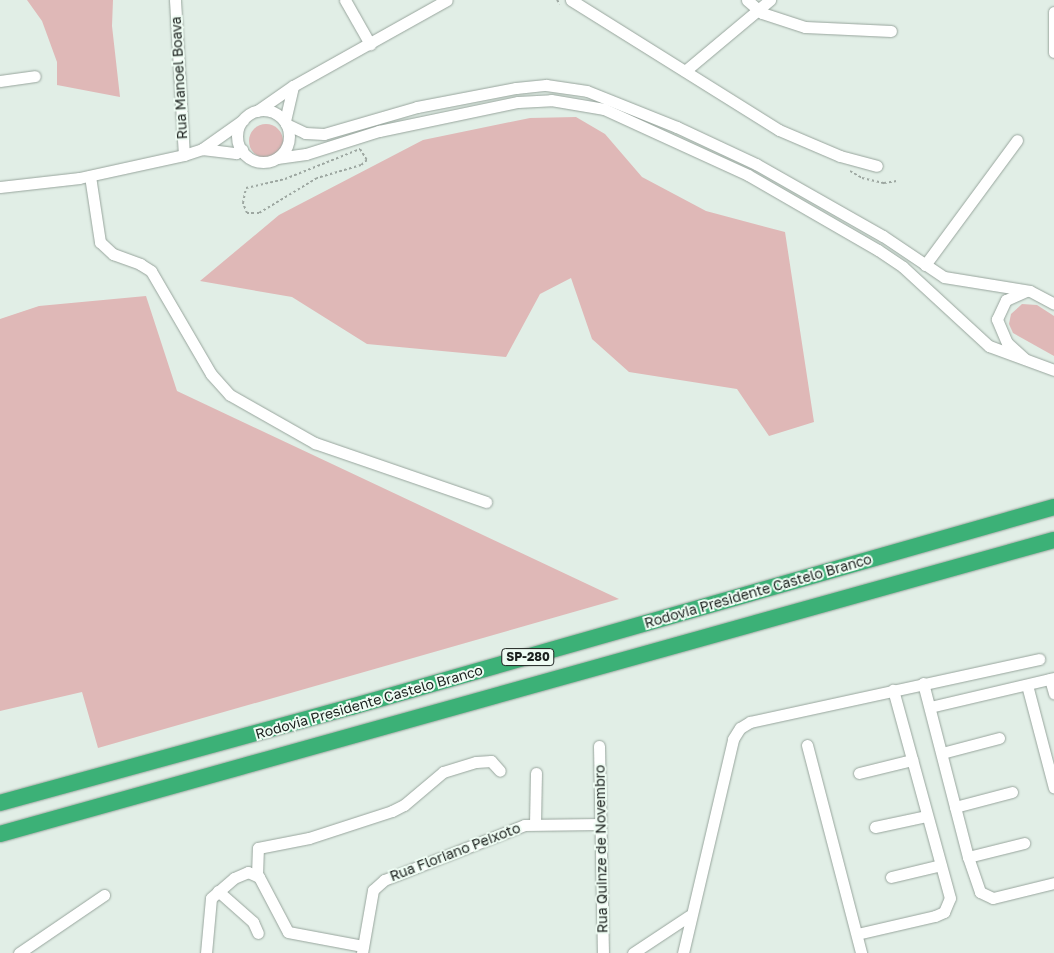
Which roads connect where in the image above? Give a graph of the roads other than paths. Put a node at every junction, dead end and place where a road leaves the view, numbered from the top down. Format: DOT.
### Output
graph roads {
  1 [pos="175,0"];
  2 [pos="345,0"];
  3 [pos="447,0"];
  4 [pos="571,0"];
  5 [pos="747,0"];
  6 [pos="770,0"];
  7 [pos="758,10"];
  8 [pos="1054,12"];
  9 [pos="891,31"];
  10 [pos="370,44"];
  11 [pos="1054,52"];
  12 [pos="685,71"];
  13 [pos="35,76"];
  14 [pos="0,80"];
  15 [pos="293,86"];
  16 [pos="257,111"];
  17 [pos="243,120"];
  18 [pos="285,123"];
  19 [pos="1018,140"];
  20 [pos="202,148"];
  21 [pos="242,150"];
  22 [pos="184,155"];
  23 [pos="277,158"];
  24 [pos="877,166"];
  25 [pos="90,176"];
  26 [pos="0,187"];
  27 [pos="925,265"];
  28 [pos="1030,291"];
  29 [pos="1054,304"];
  30 [pos="1027,361"];
  31 [pos="1054,370"];
  32 [pos="486,502"];
  33 [pos="1054,507"];
  34 [pos="1054,540"];
  35 [pos="1039,658"];
  36 [pos="1052,679"];
  37 [pos="923,683"];
  38 [pos="1027,685"];
  39 [pos="893,690"];
  40 [pos="1054,693"];
  41 [pos="930,707"];
  42 [pos="999,738"];
  43 [pos="807,745"];
  44 [pos="599,746"];
  45 [pos="942,753"];
  46 [pos="912,760"];
  47 [pos="500,771"];
  48 [pos="536,773"];
  49 [pos="859,773"];
  50 [pos="1054,788"];
  51 [pos="1012,792"];
  52 [pos="0,803"];
  53 [pos="955,807"];
  54 [pos="926,816"];
  55 [pos="535,824"];
  56 [pos="600,824"];
  57 [pos="875,827"];
  58 [pos="0,834"];
  59 [pos="1024,843"];
  60 [pos="968,857"];
  61 [pos="941,865"];
  62 [pos="257,875"];
  63 [pos="891,877"];
  64 [pos="1054,883"];
  65 [pos="218,890"];
  66 [pos="104,895"];
  67 [pos="690,916"];
  68 [pos="258,933"];
  69 [pos="857,934"];
  70 [pos="362,949"];
  71 [pos="19,953"];
  72 [pos="206,953"];
  73 [pos="603,953"];
  74 [pos="633,953"];
  75 [pos="683,953"];
  76 [pos="862,953"];
  1 -- 22 [label="street, Rua Manoel Boava"];
  2 -- 10 [label="street"];
  3 -- 10 [label="street"];
  4 -- 12 [label="street"];
  5 -- 7 [label="street"];
  6 -- 7 [label="street"];
  7 -- 9 [label="street"];
  7 -- 12 [label="street"];
  8 -- 11 [label="street"];
  10 -- 15 [label="street"];
  12 -- 24 [label="street"];
  13 -- 14 [label="street"];
  15 -- 16 [label="street"];
  15 -- 18 [label="street"];
  16 -- 17 [label="street"];
  16 -- 18 [label="street"];
  17 -- 20 [label="street"];
  17 -- 21 [label="street"];
  18 -- 23 [label="street"];
  18 -- 27 [label="street"];
  19 -- 27 [label="street"];
  20 -- 21 [label="street"];
  20 -- 22 [label="street"];
  21 -- 23 [label="street"];
  22 -- 25 [label="street"];
  23 -- 30 [label="street"];
  25 -- 26 [label="street"];
  25 -- 32 [label="street"];
  27 -- 28 [label="street"];
  28 -- 29 [label="street"];
  28 -- 30 [label="street"];
  30 -- 31 [label="street"];
  33 -- 52 [label="highway, Rodovia Presidente Castelo Branco / SP-280"];
  34 -- 58 [label="highway, Rodovia Presidente Castelo Branco / SP-280"];
  35 -- 37 [label="street"];
  36 -- 38 [label="street"];
  36 -- 40 [label="street"];
  37 -- 39 [label="street"];
  37 -- 41 [label="street"];
  38 -- 41 [label="street"];
  38 -- 50 [label="street"];
  39 -- 46 [label="street"];
  39 -- 67 [label="street"];
  41 -- 45 [label="street"];
  42 -- 45 [label="street"];
  43 -- 69 [label="street"];
  44 -- 56 [label="street, Rua Quinze de Novembro"];
  45 -- 53 [label="street"];
  46 -- 49 [label="street"];
  46 -- 54 [label="street"];
  47 -- 62 [label="street"];
  48 -- 55 [label="street"];
  51 -- 53 [label="street"];
  53 -- 60 [label="street"];
  54 -- 57 [label="street"];
  54 -- 61 [label="street"];
  55 -- 56 [label="street, Rua Floriano Peixoto"];
  55 -- 70 [label="street, Rua Floriano Peixoto"];
  56 -- 73 [label="street, Rua Quinze de Novembro"];
  59 -- 60 [label="street"];
  60 -- 64 [label="street"];
  61 -- 63 [label="street"];
  61 -- 69 [label="street"];
  62 -- 65 [label="street"];
  62 -- 70 [label="street"];
  65 -- 68 [label="street"];
  65 -- 72 [label="street"];
  66 -- 71 [label="street"];
  67 -- 74 [label="street"];
  67 -- 75 [label="street"];
  69 -- 76 [label="street"];
}
